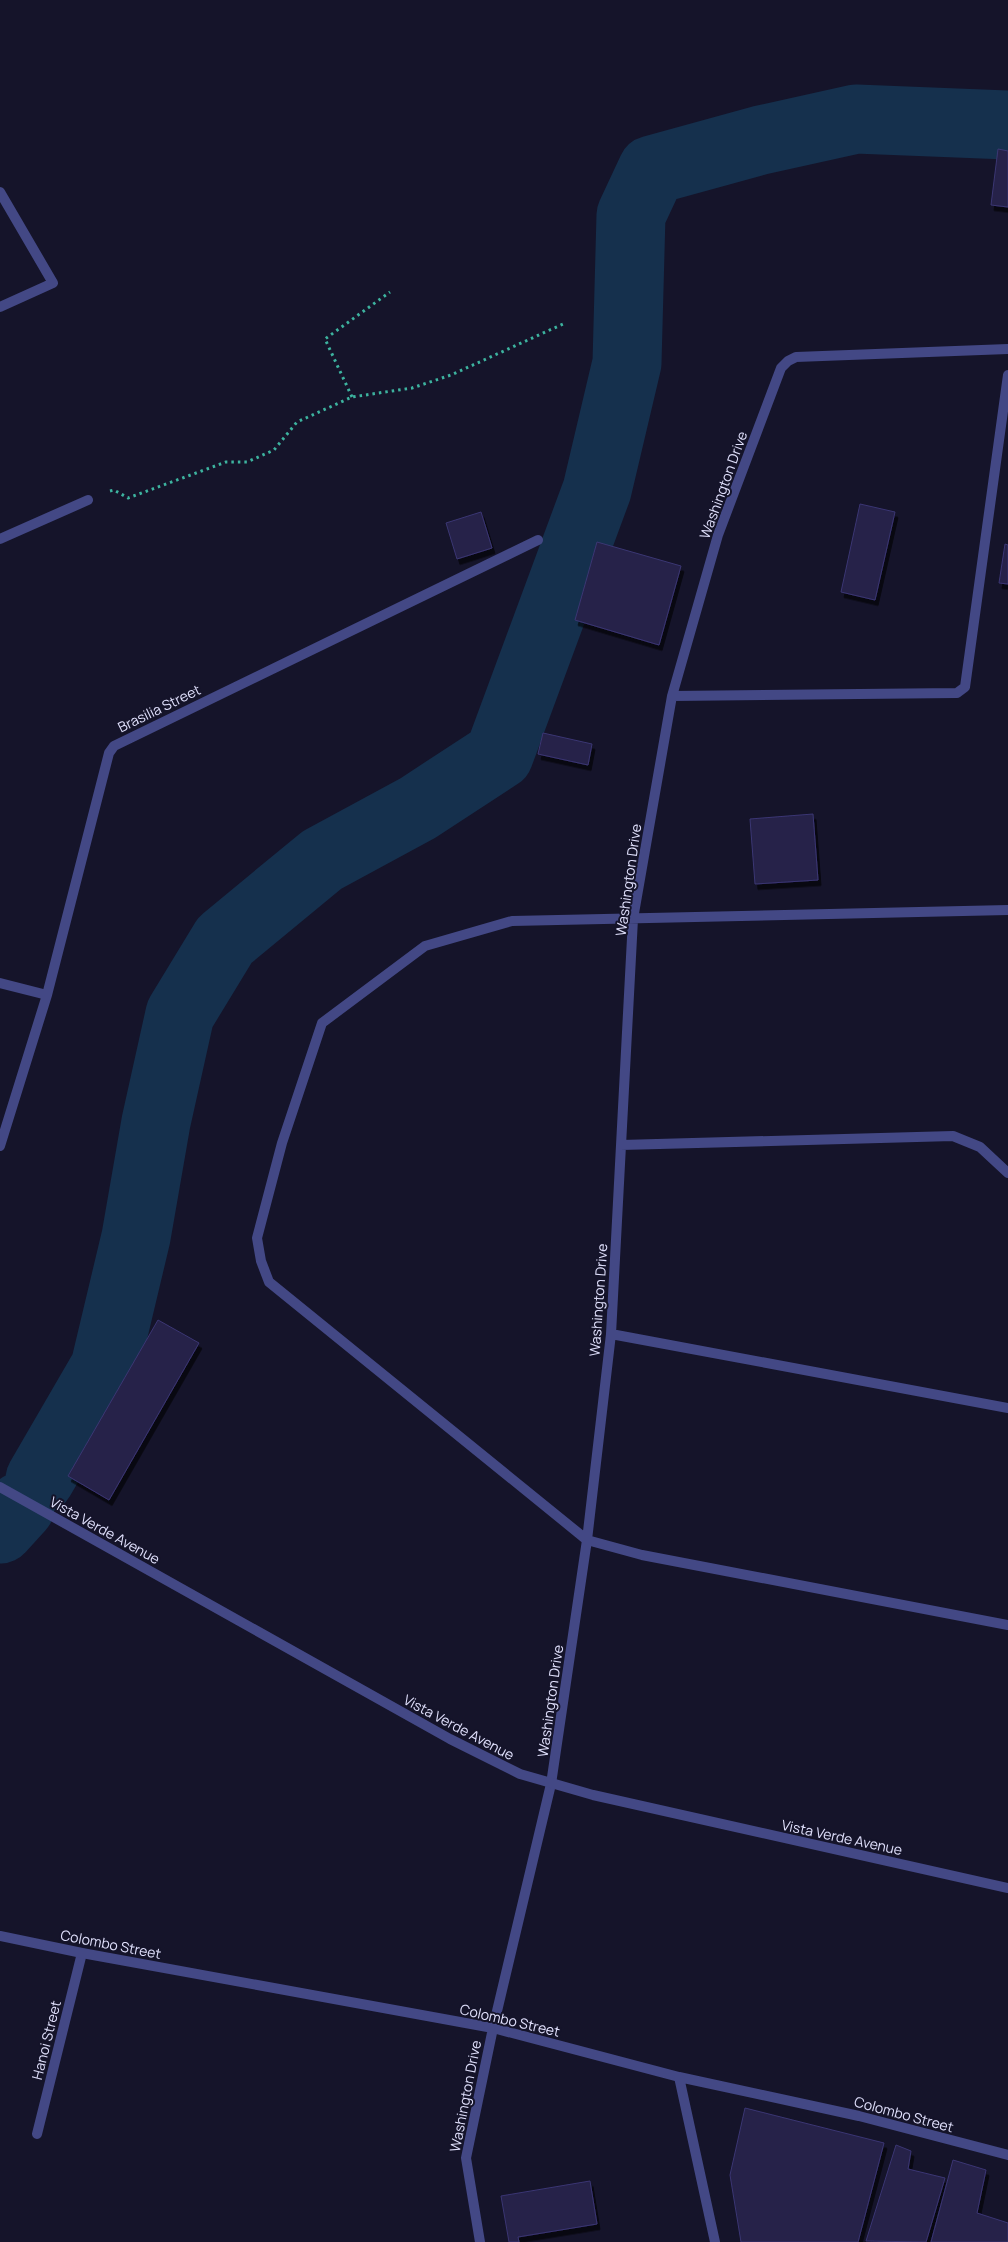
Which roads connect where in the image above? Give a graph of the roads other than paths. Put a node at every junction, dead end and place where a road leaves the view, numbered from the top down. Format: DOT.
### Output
graph roads {
  1 [pos="0,192"];
  2 [pos="0,307"];
  3 [pos="1008,349"];
  4 [pos="1008,375"];
  5 [pos="88,500"];
  6 [pos="0,539"];
  7 [pos="538,540"];
  8 [pos="672,696"];
  9 [pos="1008,910"];
  10 [pos="633,919"];
  11 [pos="0,983"];
  12 [pos="47,995"];
  13 [pos="621,1145"];
  14 [pos="0,1146"];
  15 [pos="1008,1173"];
  16 [pos="611,1334"];
  17 [pos="1008,1408"];
  18 [pos="0,1487"];
  19 [pos="587,1540"];
  20 [pos="1008,1625"];
  21 [pos="551,1784"];
  22 [pos="1008,1888"];
  23 [pos="0,1936"];
  24 [pos="82,1953"];
  25 [pos="493,2028"];
  26 [pos="679,2076"];
  27 [pos="37,2134"];
  28 [pos="1008,2155"];
  29 [pos="480,2242"];
  30 [pos="715,2242"];
  1 -- 2 [label="street"];
  3 -- 8 [label="street, Washington Drive"];
  4 -- 8 [label="street"];
  5 -- 6 [label="street"];
  7 -- 12 [label="street, Brasilia Street"];
  8 -- 10 [label="street, Washington Drive"];
  9 -- 10 [label="street"];
  10 -- 13 [label="street, Washington Drive"];
  10 -- 19 [label="street"];
  11 -- 12 [label="street"];
  12 -- 14 [label="street, Brasilia Street"];
  13 -- 15 [label="street"];
  13 -- 16 [label="street, Washington Drive"];
  16 -- 17 [label="street"];
  16 -- 19 [label="street, Washington Drive"];
  18 -- 21 [label="street, Vista Verde Avenue"];
  19 -- 20 [label="street"];
  19 -- 21 [label="street, Washington Drive"];
  21 -- 22 [label="street, Vista Verde Avenue"];
  21 -- 25 [label="street, Washington Drive"];
  23 -- 24 [label="street, Colombo Street"];
  24 -- 25 [label="street, Colombo Street"];
  24 -- 27 [label="street, Hanoi Street"];
  25 -- 26 [label="street, Colombo Street"];
  25 -- 29 [label="street, Washington Drive"];
  26 -- 28 [label="street, Colombo Street"];
  26 -- 30 [label="street"];
}
